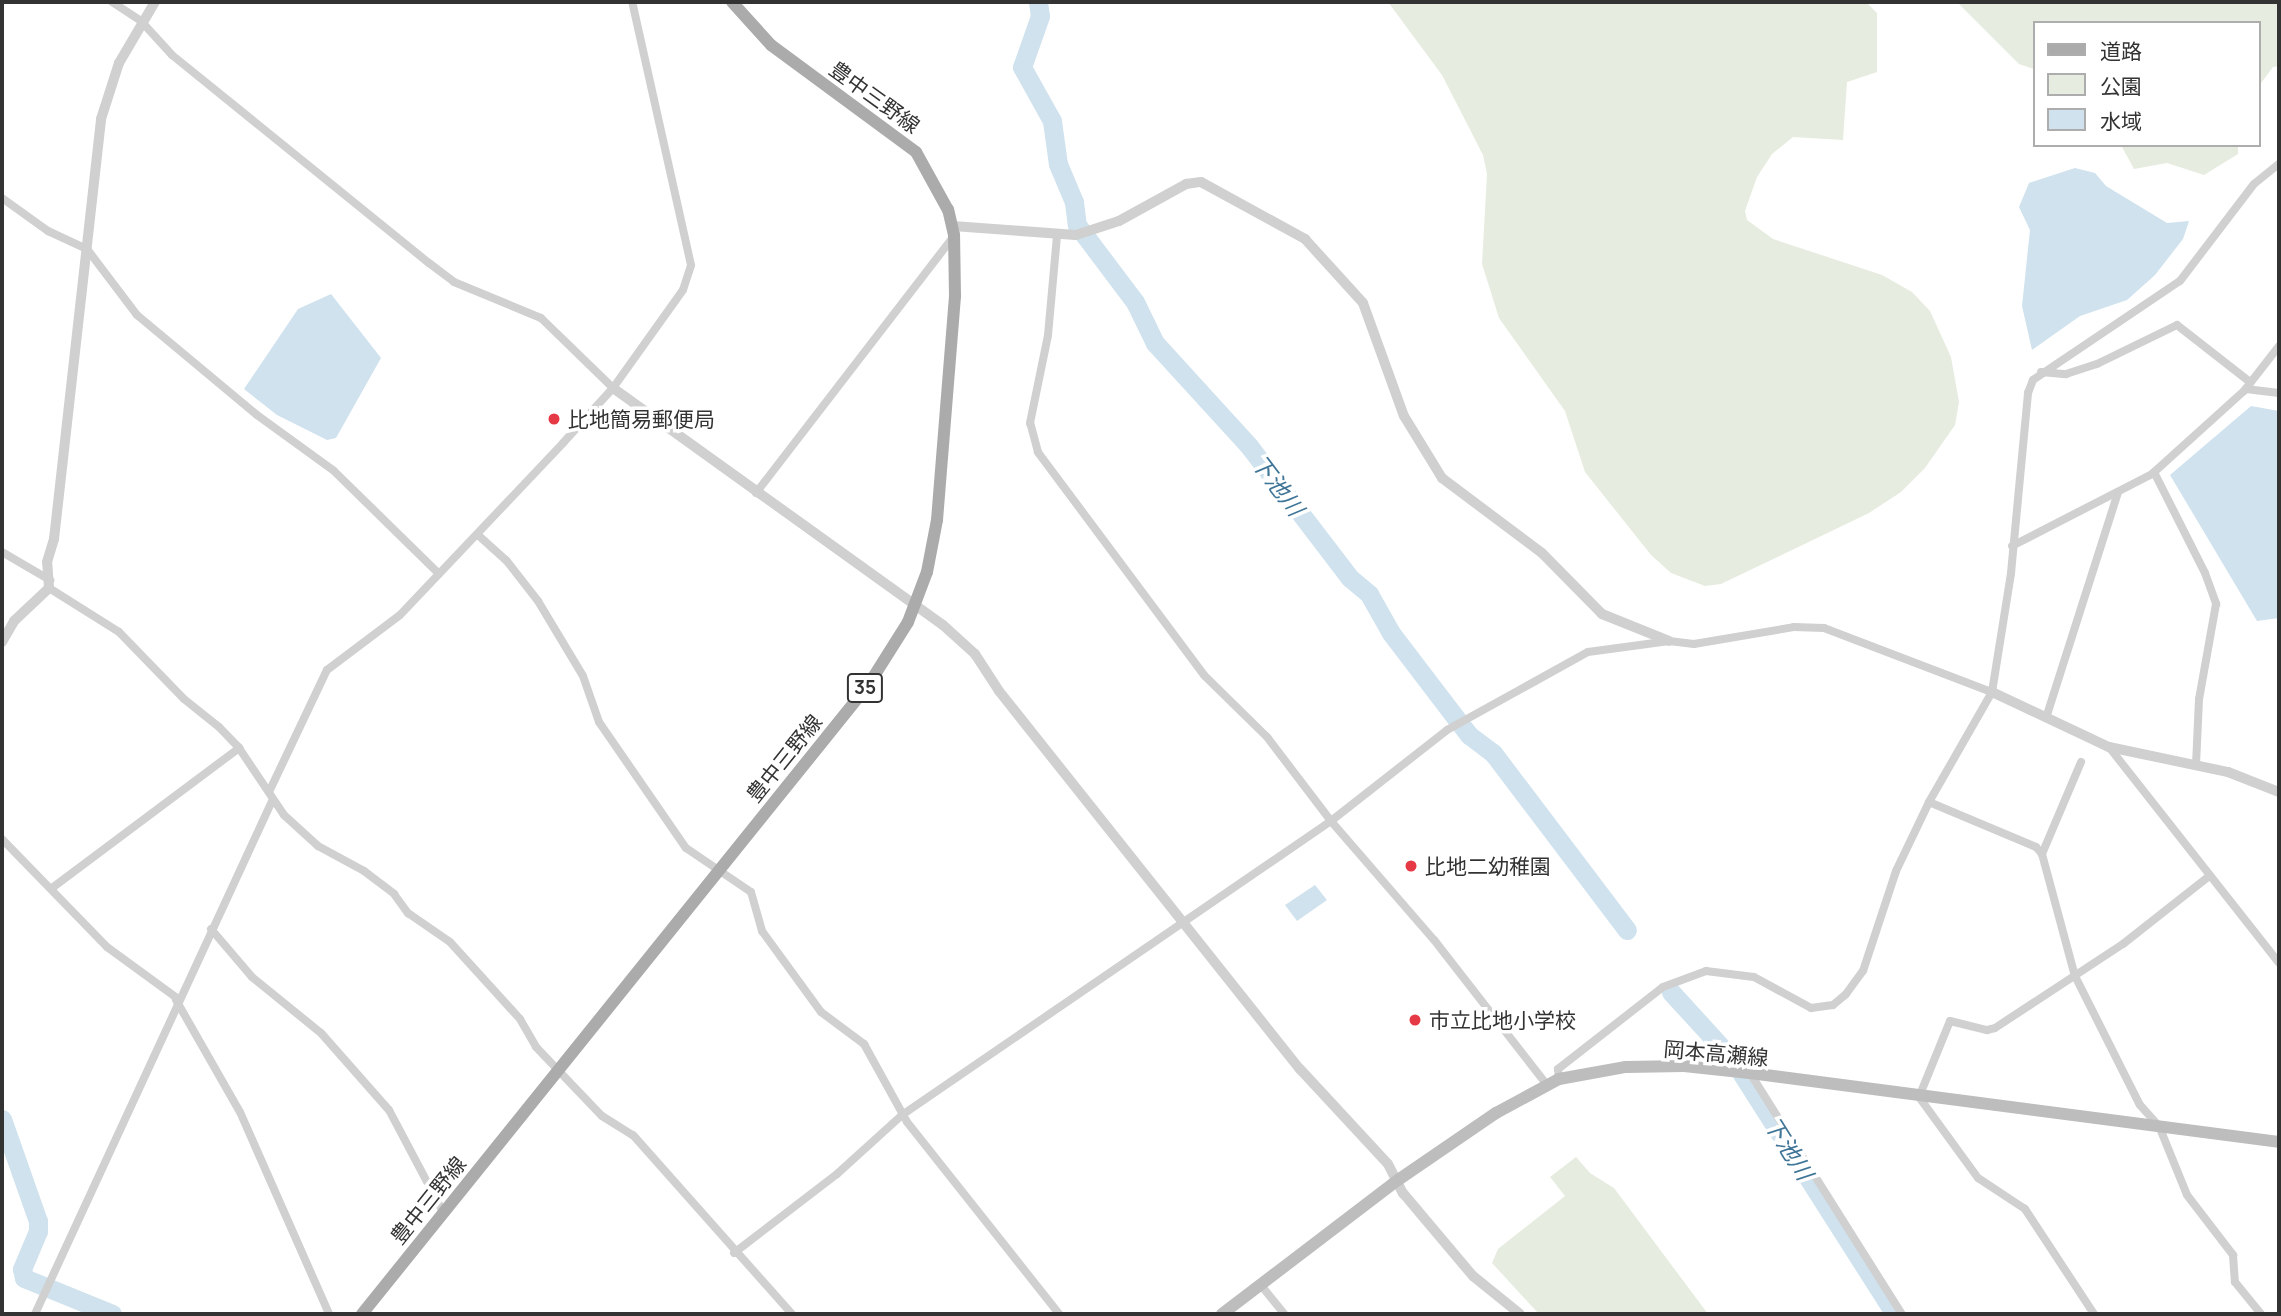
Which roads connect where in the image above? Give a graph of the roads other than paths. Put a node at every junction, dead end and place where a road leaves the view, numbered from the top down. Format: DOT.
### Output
graph roads {
  1 [pos="111,2"];
  2 [pos="155,2"];
  3 [pos="632,2"];
  4 [pos="733,2"];
  5 [pos="141,21"];
  6 [pos="2279,164"];
  7 [pos="2,198"];
  8 [pos="954,231"];
  9 [pos="1057,236"];
  10 [pos="87,249"];
  11 [pos="2279,346"];
  12 [pos="2040,372"];
  13 [pos="2248,386"];
  14 [pos="613,388"];
  15 [pos="2279,393"];
  16 [pos="2154,472"];
  17 [pos="2118,492"];
  18 [pos="756,493"];
  19 [pos="478,535"];
  20 [pos="2012,547"];
  21 [pos="2,552"];
  22 [pos="439,574"];
  23 [pos="50,584"];
  24 [pos="915,606"];
  25 [pos="1669,641"];
  26 [pos="2,642"];
  27 [pos="1992,692"];
  28 [pos="2046,718"];
  29 [pos="2109,747"];
  30 [pos="239,748"];
  31 [pos="2081,762"];
  32 [pos="2196,765"];
  33 [pos="2279,792"];
  34 [pos="271,796"];
  35 [pos="1929,802"];
  36 [pos="1331,821"];
  37 [pos="2,839"];
  38 [pos="2042,853"];
  39 [pos="719,869"];
  40 [pos="2208,877"];
  41 [pos="52,888"];
  42 [pos="1184,922"];
  43 [pos="211,929"];
  44 [pos="2279,963"];
  45 [pos="2075,976"];
  46 [pos="177,999"];
  47 [pos="557,1069"];
  48 [pos="1750,1073"];
  49 [pos="1553,1082"];
  50 [pos="1919,1097"];
  51 [pos="902,1115"];
  52 [pos="2159,1126"];
  53 [pos="2279,1142"];
  54 [pos="1398,1180"];
  55 [pos="443,1212"];
  56 [pos="734,1253"];
  57 [pos="1260,1284"];
  58 [pos="35,1314"];
  59 [pos="329,1314"];
  60 [pos="362,1314"];
  61 [pos="792,1314"];
  62 [pos="1059,1314"];
  63 [pos="1222,1314"];
  64 [pos="1284,1314"];
  65 [pos="1520,1314"];
  66 [pos="1902,1314"];
  67 [pos="2094,1314"];
  68 [pos="2260,1314"];
  1 -- 5 [label="street"];
  2 -- 5 [label="street"];
  3 -- 14 [label="street"];
  4 -- 8 [label="main road, 豊中三野線 / 35"];
  5 -- 10 [label="street"];
  5 -- 14 [label="street"];
  6 -- 12 [label="street"];
  7 -- 10 [label="street"];
  8 -- 9 [label="street"];
  8 -- 18 [label="street"];
  8 -- 24 [label="main road, 豊中三野線 / 35"];
  9 -- 25 [label="street"];
  9 -- 36 [label="street"];
  10 -- 22 [label="street"];
  10 -- 23 [label="street"];
  11 -- 13 [label="street"];
  12 -- 13 [label="street"];
  12 -- 20 [label="street"];
  13 -- 15 [label="street"];
  13 -- 16 [label="street"];
  14 -- 18 [label="street"];
  14 -- 19 [label="street"];
  16 -- 17 [label="street"];
  16 -- 32 [label="street"];
  17 -- 20 [label="street"];
  17 -- 28 [label="street"];
  18 -- 24 [label="street"];
  19 -- 22 [label="street"];
  19 -- 39 [label="street"];
  20 -- 27 [label="street"];
  21 -- 23 [label="street"];
  22 -- 34 [label="street"];
  23 -- 26 [label="street"];
  23 -- 30 [label="street"];
  24 -- 39 [label="main road, 豊中三野線 / 35"];
  24 -- 42 [label="street"];
  25 -- 27 [label="street"];
  25 -- 36 [label="street"];
  27 -- 28 [label="street"];
  27 -- 35 [label="street"];
  28 -- 29 [label="street"];
  29 -- 32 [label="street"];
  29 -- 40 [label="street"];
  30 -- 34 [label="street"];
  30 -- 41 [label="street"];
  31 -- 38 [label="street"];
  32 -- 33 [label="street"];
  34 -- 43 [label="street"];
  34 -- 47 [label="street"];
  35 -- 38 [label="street"];
  35 -- 49 [label="street"];
  36 -- 42 [label="street"];
  36 -- 49 [label="street"];
  37 -- 41 [label="street"];
  38 -- 45 [label="street"];
  39 -- 47 [label="main road, 豊中三野線 / 35"];
  39 -- 51 [label="street"];
  40 -- 44 [label="street"];
  40 -- 45 [label="street"];
  41 -- 46 [label="street"];
  42 -- 51 [label="street"];
  42 -- 54 [label="street"];
  43 -- 46 [label="street"];
  43 -- 55 [label="street"];
  45 -- 50 [label="street"];
  45 -- 52 [label="street"];
  46 -- 58 [label="street"];
  46 -- 59 [label="street"];
  47 -- 55 [label="main road, 豊中三野線 / 35"];
  47 -- 56 [label="street"];
  48 -- 49 [label="main road, 岡本高瀬線"];
  48 -- 50 [label="main road, 岡本高瀬線"];
  48 -- 66 [label="street"];
  49 -- 54 [label="main road, 岡本高瀬線"];
  50 -- 52 [label="main road, 岡本高瀬線"];
  50 -- 67 [label="street"];
  51 -- 56 [label="street"];
  51 -- 62 [label="street"];
  52 -- 53 [label="main road, 岡本高瀬線"];
  52 -- 68 [label="street"];
  54 -- 57 [label="main road, 岡本高瀬線"];
  54 -- 65 [label="street"];
  55 -- 60 [label="main road, 豊中三野線 / 35"];
  56 -- 61 [label="street"];
  57 -- 63 [label="main road, 岡本高瀬線"];
  57 -- 64 [label="street"];
}
